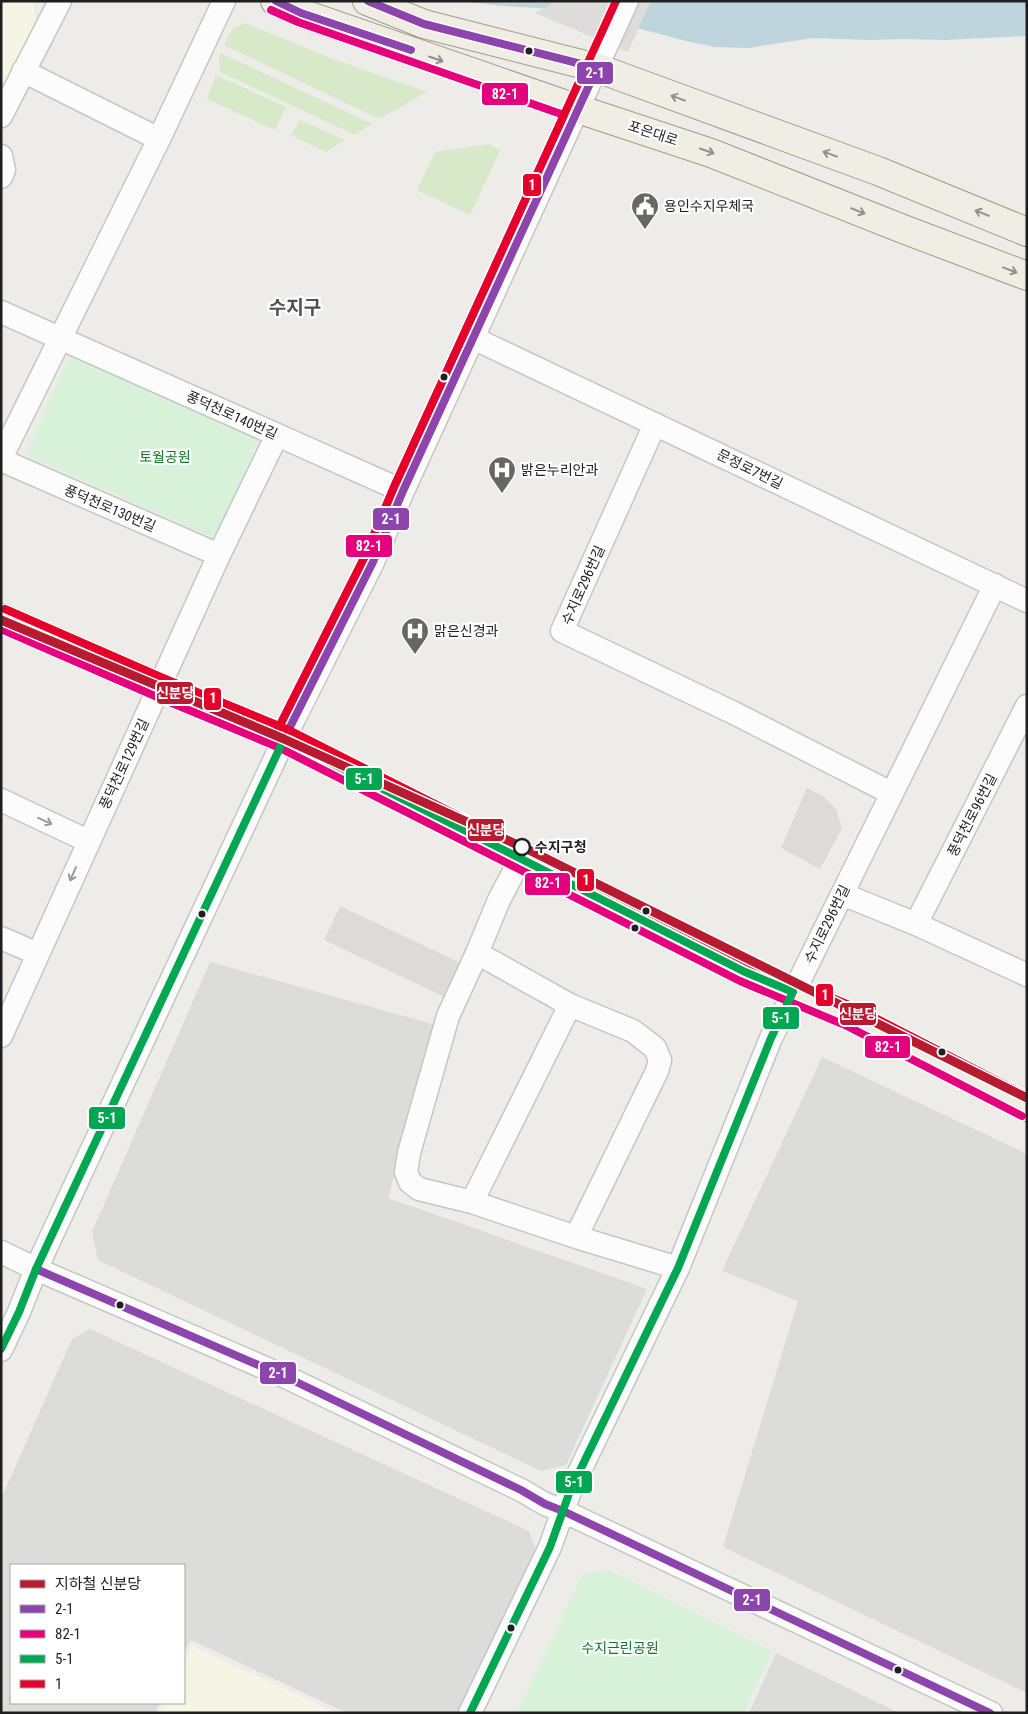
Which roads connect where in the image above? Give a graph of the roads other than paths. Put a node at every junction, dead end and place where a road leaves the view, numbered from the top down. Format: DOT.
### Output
graph roads {
  1 [pos="60,1"];
  2 [pos="224,1"];
  3 [pos="275,1"];
  4 [pos="367,1"];
  5 [pos="627,1"];
  6 [pos="597,68"];
  7 [pos="23,71"];
  8 [pos="578,108"];
  9 [pos="1,116"];
  10 [pos="160,139"];
  11 [pos="1,156"];
  12 [pos="1,176"];
  13 [pos="1027,232"];
  14 [pos="1027,276"];
  15 [pos="1,312"];
  16 [pos="473,338"];
  17 [pos="60,339"];
  18 [pos="655,424"];
  19 [pos="277,435"];
  20 [pos="1,459"];
  21 [pos="403,491"];
  22 [pos="219,555"];
  23 [pos="995,585"];
  24 [pos="1027,601"];
  25 [pos="1,618"];
  26 [pos="159,687"];
  27 [pos="1027,706"];
  28 [pos="284,739"];
  29 [pos="891,793"];
  30 [pos="1,800"];
  31 [pos="88,841"];
  32 [pos="521,858"];
  33 [pos="842,894"];
  34 [pos="916,924"];
  35 [pos="1,938"];
  36 [pos="477,953"];
  37 [pos="38,954"];
  38 [pos="1027,975"];
  39 [pos="793,992"];
  40 [pos="570,1005"];
  41 [pos="1,1036"];
  42 [pos="1027,1107"];
  43 [pos="472,1202"];
  44 [pos="576,1237"];
  45 [pos="1,1252"];
  46 [pos="678,1268"];
  47 [pos="36,1269"];
  48 [pos="1,1350"];
  49 [pos="563,1511"];
  50 [pos="470,1713"];
  51 [pos="991,1713"];
  1 -- 7 [label="street"];
  2 -- 10 [label="street"];
  3 -- 8 [label="main road, 포은대로, one-way"];
  4 -- 6 [label="main road"];
  5 -- 6 [label="street"];
  6 -- 8 [label="street"];
  13 -- 6 [label="main road, one-way"];
  7 -- 9 [label="street"];
  7 -- 10 [label="street"];
  8 -- 14 [label="main road, 포은대로, one-way"];
  8 -- 16 [label="street"];
  10 -- 17 [label="street"];
  11 -- 12 [label="street"];
  15 -- 17 [label="street, 풍덕천로140번길"];
  16 -- 18 [label="street, 문정로7번길"];
  16 -- 21 [label="street"];
  17 -- 19 [label="street, 풍덕천로140번길"];
  17 -- 20 [label="street"];
  18 -- 23 [label="street, 문정로7번길"];
  18 -- 29 [label="street, 수지로296번길"];
  19 -- 21 [label="street, 풍덕천로140번길"];
  19 -- 22 [label="street"];
  20 -- 22 [label="street, 풍덕천로130번길"];
  21 -- 28 [label="street"];
  22 -- 26 [label="street"];
  23 -- 24 [label="street, 문정로7번길"];
  23 -- 29 [label="street, 수지로296번길"];
  25 -- 26 [label="main road"];
  26 -- 28 [label="main road"];
  26 -- 31 [label="street, 풍덕천로129번길"];
  27 -- 34 [label="street, 풍덕천로96번길"];
  28 -- 32 [label="main road"];
  28 -- 47 [label="street"];
  29 -- 33 [label="street, 수지로296번길"];
  30 -- 31 [label="street, one-way"];
  31 -- 37 [label="street, 풍덕천로129번길, one-way"];
  32 -- 36 [label="street"];
  32 -- 39 [label="main road"];
  33 -- 34 [label="street"];
  33 -- 39 [label="street, 수지로296번길"];
  34 -- 38 [label="street"];
  35 -- 37 [label="street"];
  36 -- 40 [label="street"];
  36 -- 43 [label="street"];
  37 -- 41 [label="street, 풍덕천로129번길"];
  39 -- 42 [label="main road"];
  39 -- 46 [label="street, 수지로296번길"];
  40 -- 43 [label="street"];
  40 -- 44 [label="street"];
  43 -- 44 [label="street"];
  44 -- 46 [label="street"];
  45 -- 47 [label="street"];
  46 -- 49 [label="street, 수지로296번길"];
  47 -- 48 [label="street"];
  47 -- 49 [label="street"];
  49 -- 50 [label="street, 수지로296번길"];
  49 -- 51 [label="street"];
}
